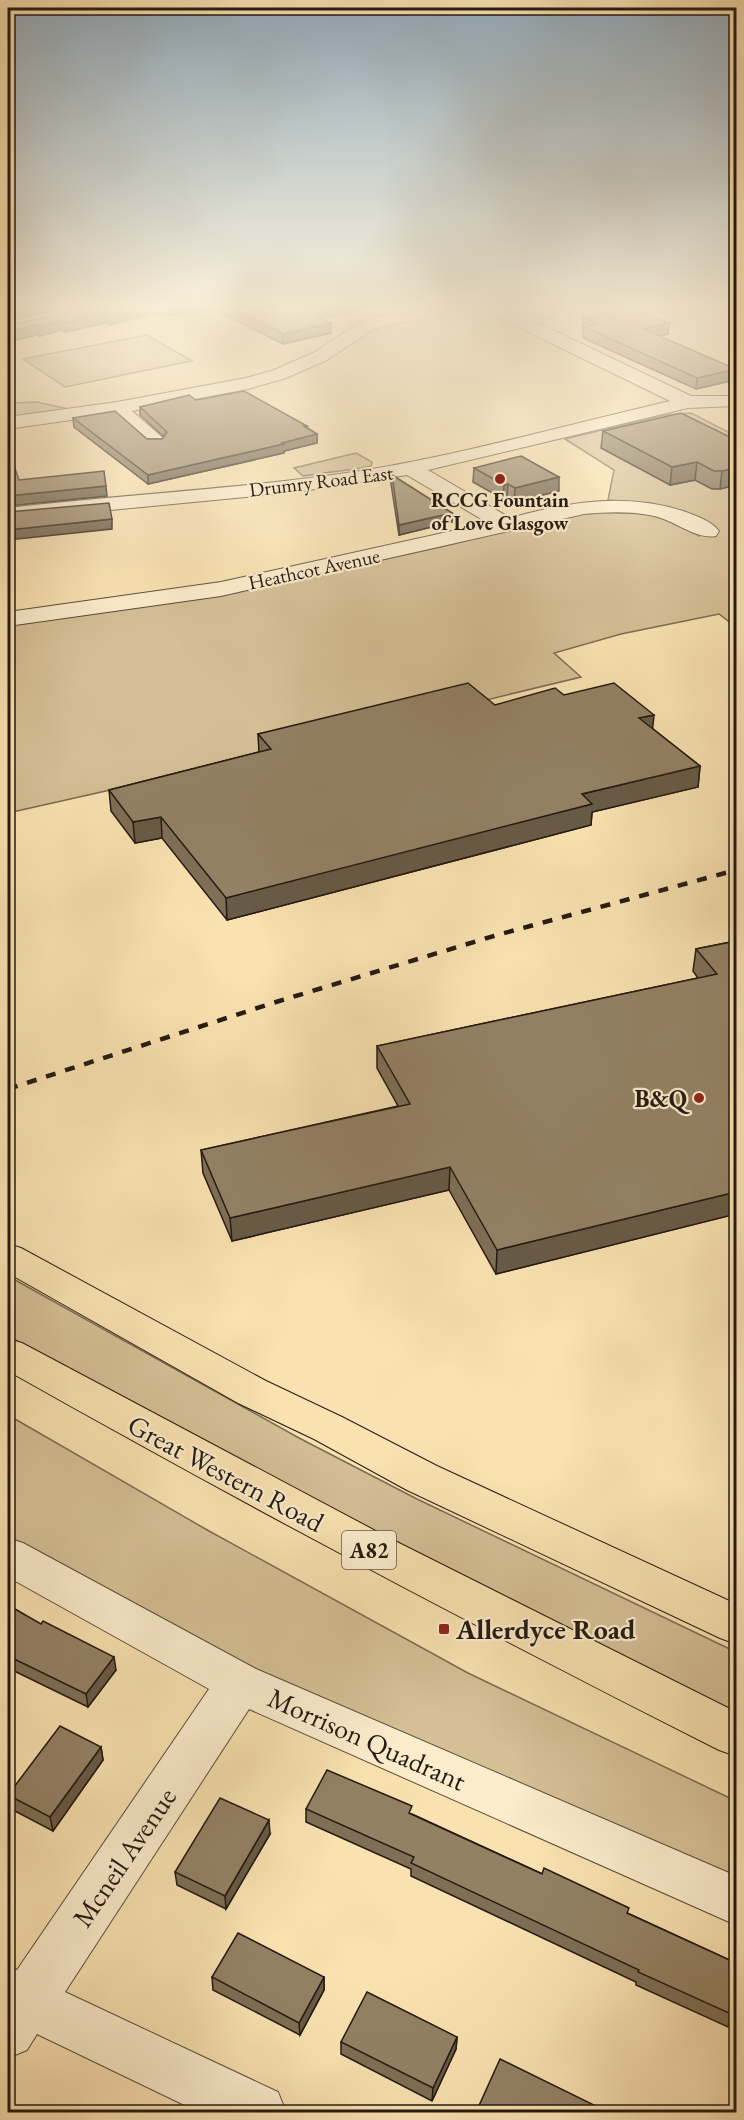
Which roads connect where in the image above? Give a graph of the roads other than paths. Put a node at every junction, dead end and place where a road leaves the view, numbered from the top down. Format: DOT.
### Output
graph roads {
  1 [pos="129,406"];
  2 [pos="671,406"];
  3 [pos="117,408"];
  4 [pos="8,423"];
  5 [pos="156,442"];
  6 [pos="410,468"];
  7 [pos="8,514"];
  8 [pos="507,525"];
  9 [pos="708,531"];
  10 [pos="8,619"];
  11 [pos="8,1257"];
  12 [pos="8,1353"];
  13 [pos="8,1556"];
  14 [pos="736,1625"];
  15 [pos="240,1683"];
  16 [pos="736,1735"];
  17 [pos="736,1901"];
  18 [pos="14,2008"];
  19 [pos="258,2112"];
  1 -- 3 [label="street"];
  2 -- 6 [label="street, Drumry Road East"];
  3 -- 4 [label="street"];
  3 -- 5 [label="street"];
  6 -- 7 [label="street, Drumry Road East"];
  6 -- 8 [label="street"];
  8 -- 9 [label="street, Heathcot Avenue"];
  8 -- 10 [label="street, Heathcot Avenue"];
  11 -- 14 [label="main road"];
  12 -- 16 [label="main road, Great Western Road / A82"];
  13 -- 15 [label="street, Morrison Quadrant"];
  15 -- 17 [label="street, Morrison Quadrant"];
  15 -- 18 [label="street, Mcneil Avenue"];
  18 -- 19 [label="street"];
}
